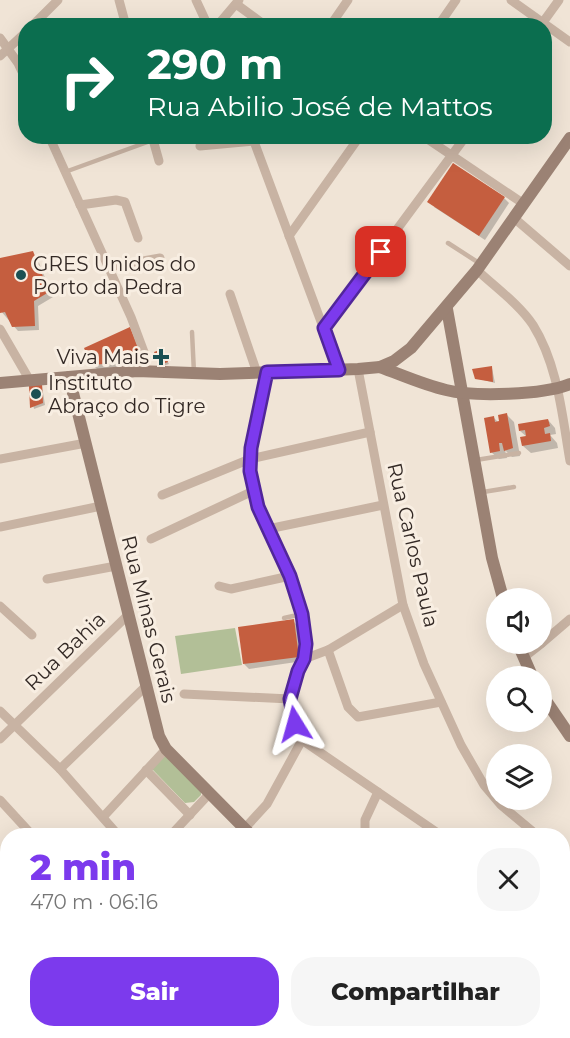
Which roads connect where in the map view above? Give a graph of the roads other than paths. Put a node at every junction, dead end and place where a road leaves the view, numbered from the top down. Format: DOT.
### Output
graph roads {
  1 [pos="58,0"];
  2 [pos="119,0"];
  3 [pos="196,0"];
  4 [pos="348,0"];
  5 [pos="456,0"];
  6 [pos="511,0"];
  7 [pos="559,0"];
  8 [pos="238,2"];
  9 [pos="40,18"];
  10 [pos="124,18"];
  11 [pos="204,18"];
  12 [pos="224,18"];
  13 [pos="257,18"];
  14 [pos="336,18"];
  15 [pos="444,18"];
  16 [pos="534,18"];
  17 [pos="546,18"];
  18 [pos="552,30"];
  19 [pos="0,38"];
  20 [pos="18,40"];
  21 [pos="570,42"];
  22 [pos="9,48"];
  23 [pos="0,56"];
  24 [pos="18,65"];
  25 [pos="570,138"];
  26 [pos="53,144"];
  27 [pos="137,144"];
  28 [pos="154,144"];
  29 [pos="215,144"];
  30 [pos="255,144"];
  31 [pos="354,144"];
  32 [pos="434,144"];
  33 [pos="461,144"];
  34 [pos="200,146"];
  35 [pos="452,157"];
  36 [pos="159,162"];
  37 [pos="65,172"];
  38 [pos="524,204"];
  39 [pos="80,205"];
  40 [pos="513,218"];
  41 [pos="289,236"];
  42 [pos="138,238"];
  43 [pos="448,243"];
  44 [pos="160,258"];
  45 [pos="570,266"];
  46 [pos="108,267"];
  47 [pos="479,267"];
  48 [pos="230,294"];
  49 [pos="447,309"];
  50 [pos="0,328"];
  51 [pos="324,328"];
  52 [pos="192,332"];
  53 [pos="380,367"];
  54 [pos="358,369"];
  55 [pos="339,370"];
  56 [pos="144,371"];
  57 [pos="262,372"];
  58 [pos="194,373"];
  59 [pos="69,377"];
  60 [pos="29,379"];
  61 [pos="0,383"];
  62 [pos="564,386"];
  63 [pos="462,392"];
  64 [pos="567,424"];
  65 [pos="370,432"];
  66 [pos="86,443"];
  67 [pos="519,453"];
  68 [pos="0,459"];
  69 [pos="250,459"];
  70 [pos="474,460"];
  71 [pos="570,461"];
  72 [pos="514,487"];
  73 [pos="253,490"];
  74 [pos="480,492"];
  75 [pos="162,495"];
  76 [pos="383,505"];
  77 [pos="101,506"];
  78 [pos="0,527"];
  79 [pos="268,529"];
  80 [pos="151,539"];
  81 [pos="116,566"];
  82 [pos="290,576"];
  83 [pos="47,579"];
  84 [pos="219,586"];
  85 [pos="500,588"];
  86 [pos="403,605"];
  87 [pos="0,606"];
  88 [pos="302,614"];
  89 [pos="128,615"];
  90 [pos="284,618"];
  91 [pos="570,619"];
  92 [pos="552,634"];
  93 [pos="32,635"];
  94 [pos="328,650"];
  95 [pos="522,654"];
  96 [pos="528,654"];
  97 [pos="523,658"];
  98 [pos="304,659"];
  99 [pos="527,666"];
  100 [pos="146,686"];
  101 [pos="184,694"];
  102 [pos="290,699"];
  103 [pos="441,702"];
  104 [pos="552,710"];
  105 [pos="0,711"];
  106 [pos="14,724"];
  107 [pos="570,736"];
  108 [pos="0,738"];
  109 [pos="302,740"];
  110 [pos="166,749"];
  111 [pos="60,769"];
  112 [pos="146,770"];
  113 [pos="378,792"];
  114 [pos="210,794"];
  115 [pos="0,800"];
  116 [pos="190,815"];
  117 [pos="104,816"];
  118 [pos="26,828"];
  119 [pos="113,828"];
  120 [pos="178,828"];
  121 [pos="245,828"];
  122 [pos="252,828"];
  123 [pos="365,828"];
  124 [pos="430,828"];
  125 [pos="528,828"];
  1 -- 9 [label="street"];
  2 -- 10 [label="street"];
  3 -- 11 [label="street"];
  4 -- 14 [label="street"];
  5 -- 15 [label="street"];
  6 -- 16 [label="street"];
  7 -- 17 [label="street"];
  8 -- 12 [label="street"];
  8 -- 13 [label="street"];
  18 -- 21 [label="street"];
  19 -- 22 [label="street"];
  20 -- 22 [label="street"];
  22 -- 23 [label="street"];
  22 -- 24 [label="street"];
  25 -- 38 [label="main road"];
  26 -- 37 [label="street"];
  27 -- 37 [label="lane"];
  28 -- 36 [label="street"];
  29 -- 34 [label="street"];
  30 -- 41 [label="street"];
  31 -- 41 [label="street"];
  32 -- 35 [label="street"];
  33 -- 35 [label="street"];
  35 -- 38 [label="street"];
  35 -- 51 [label="street"];
  37 -- 39 [label="street"];
  38 -- 40 [label="main road"];
  39 -- 42 [label="street"];
  39 -- 46 [label="street"];
  40 -- 45 [label="street"];
  40 -- 47 [label="main road"];
  41 -- 51 [label="street"];
  43 -- 47 [label="lane"];
  44 -- 46 [label="street"];
  46 -- 56 [label="street"];
  47 -- 49 [label="main road"];
  47 -- 62 [label="street"];
  48 -- 57 [label="street"];
  49 -- 53 [label="main road"];
  49 -- 63 [label="main road"];
  50 -- 60 [label="street"];
  51 -- 55 [label="street"];
  52 -- 58 [label="lane"];
  53 -- 54 [label="main road"];
  53 -- 63 [label="main road"];
  54 -- 55 [label="main road"];
  54 -- 65 [label="street, Rua Carlos Paula"];
  55 -- 57 [label="main road"];
  56 -- 58 [label="main road"];
  56 -- 59 [label="main road"];
  57 -- 58 [label="main road"];
  57 -- 69 [label="street"];
  59 -- 60 [label="main road"];
  59 -- 66 [label="main road, Rua Minas Gerais"];
  60 -- 61 [label="main road"];
  62 -- 63 [label="main road"];
  62 -- 64 [label="street"];
  63 -- 70 [label="main road"];
  64 -- 71 [label="street"];
  65 -- 69 [label="street"];
  65 -- 76 [label="street, Rua Carlos Paula"];
  66 -- 68 [label="street"];
  66 -- 77 [label="main road, Rua Minas Gerais"];
  67 -- 70 [label="lane"];
  69 -- 73 [label="street"];
  69 -- 75 [label="street"];
  70 -- 74 [label="main road"];
  72 -- 74 [label="lane"];
  73 -- 79 [label="street"];
  73 -- 80 [label="street"];
  74 -- 85 [label="main road"];
  76 -- 79 [label="street"];
  76 -- 86 [label="street, Rua Carlos Paula"];
  77 -- 78 [label="street"];
  77 -- 81 [label="main road, Rua Minas Gerais"];
  79 -- 82 [label="street"];
  81 -- 83 [label="street"];
  81 -- 89 [label="main road, Rua Minas Gerais"];
  82 -- 84 [label="street"];
  82 -- 88 [label="street"];
  86 -- 94 [label="street"];
  86 -- 103 [label="street, Rua Carlos Paula"];
  87 -- 93 [label="street"];
  88 -- 90 [label="lane"];
  88 -- 98 [label="street"];
  89 -- 100 [label="main road, Rua Minas Gerais"];
  89 -- 106 [label="street, Rua Bahia"];
  91 -- 92 [label="street"];
  94 -- 98 [label="street"];
  94 -- 103 [label="street"];
  95 -- 97 [label="main road"];
  96 -- 97 [label="street"];
  97 -- 99 [label="main road"];
  98 -- 102 [label="street"];
  100 -- 110 [label="main road, Rua Minas Gerais"];
  100 -- 111 [label="street"];
  101 -- 102 [label="street"];
  102 -- 109 [label="street"];
  103 -- 125 [label="street, Rua Carlos Paula"];
  104 -- 107 [label="main road"];
  105 -- 106 [label="street"];
  106 -- 108 [label="street, Rua Bahia"];
  106 -- 111 [label="street"];
  109 -- 113 [label="street"];
  109 -- 122 [label="street"];
  110 -- 112 [label="street"];
  110 -- 114 [label="main road, Rua Minas Gerais"];
  111 -- 117 [label="street"];
  112 -- 116 [label="street"];
  112 -- 117 [label="street"];
  113 -- 123 [label="street"];
  113 -- 124 [label="street"];
  114 -- 116 [label="street"];
  114 -- 121 [label="main road, Rua Minas Gerais"];
  115 -- 118 [label="street"];
  116 -- 120 [label="street"];
  117 -- 119 [label="street"];
}
